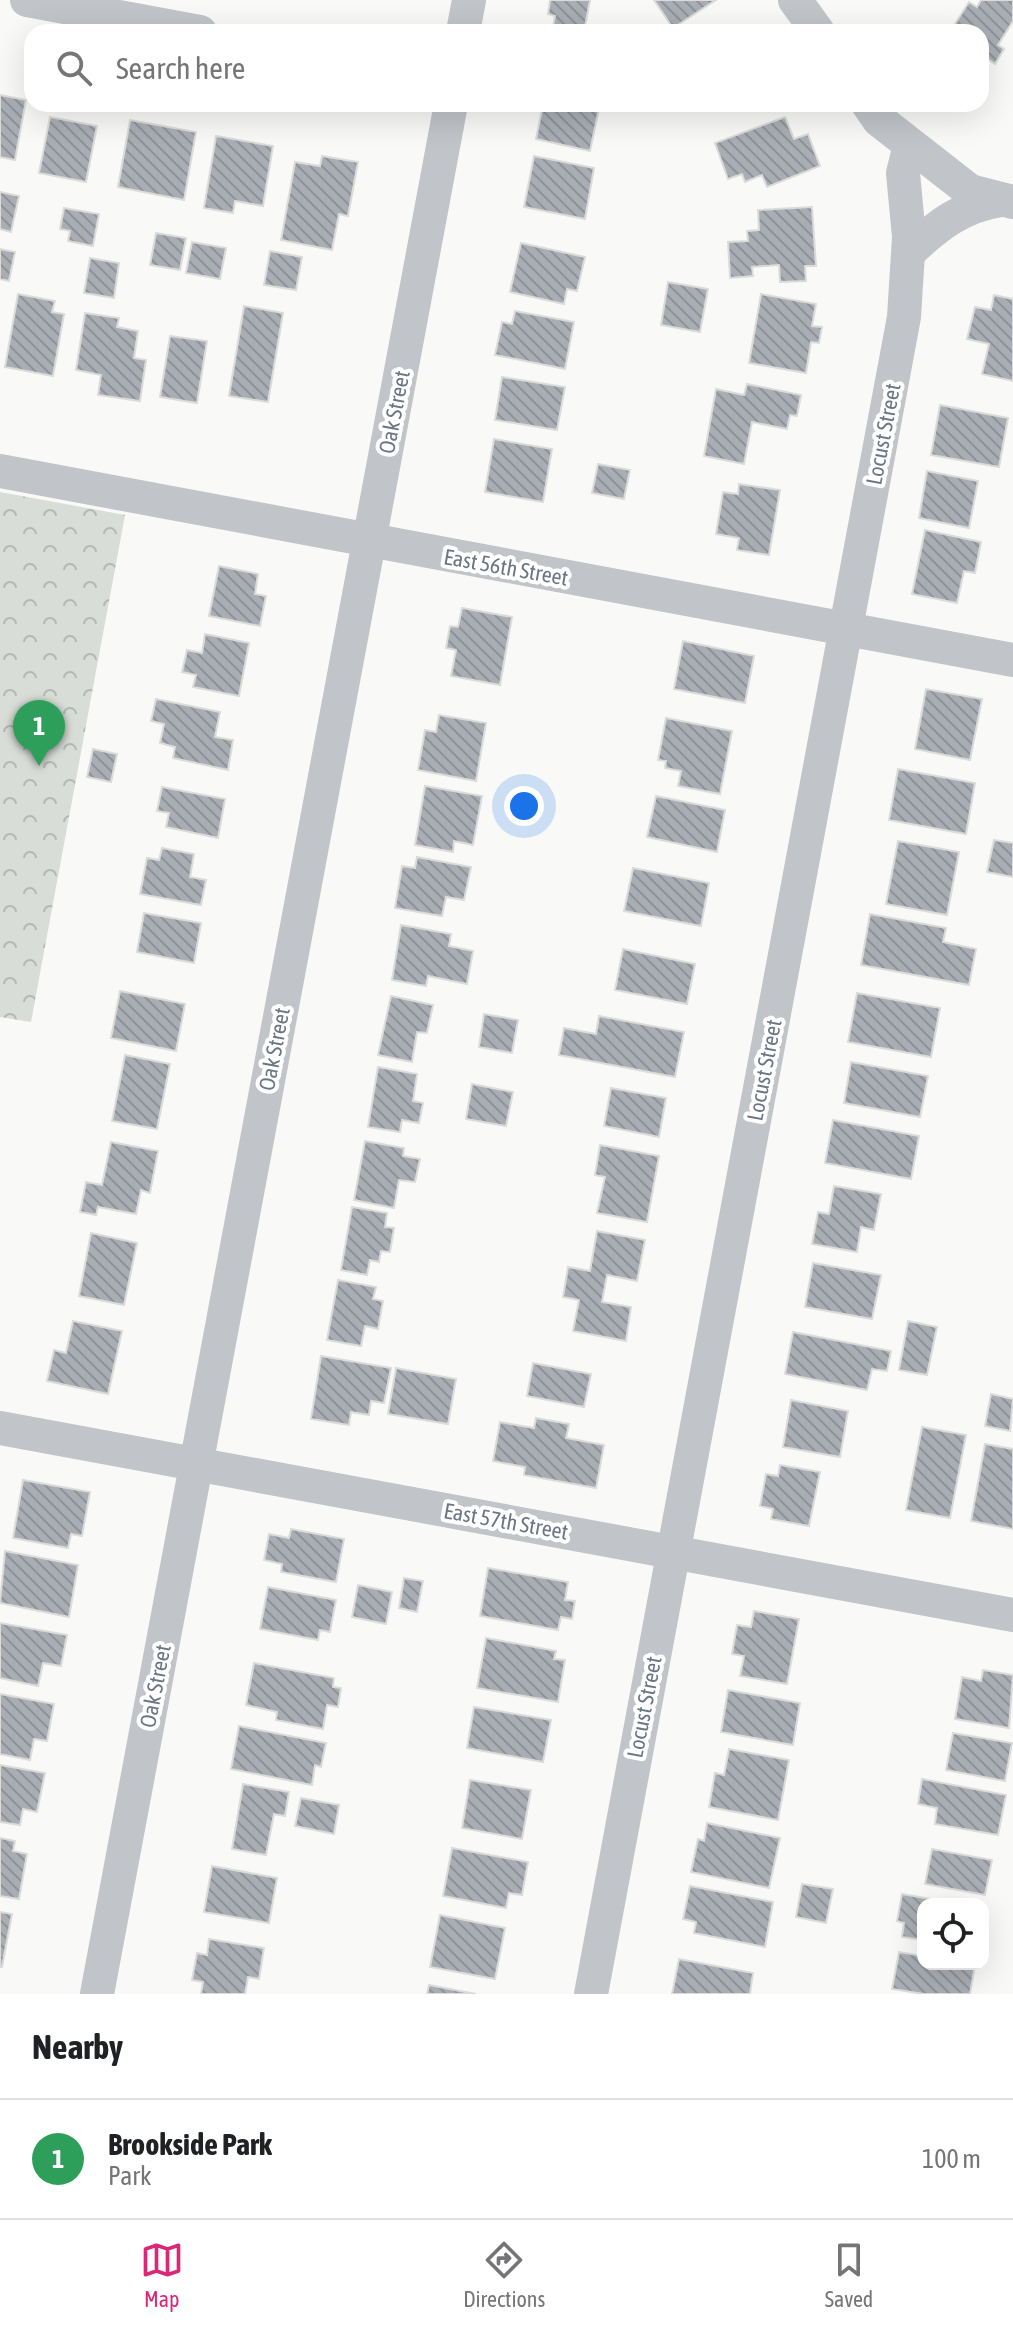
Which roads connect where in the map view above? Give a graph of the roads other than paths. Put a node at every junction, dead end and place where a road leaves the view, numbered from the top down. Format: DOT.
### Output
graph roads {
  1 [pos="27,0"];
  2 [pos="469,0"];
  3 [pos="795,0"];
  4 [pos="157,24"];
  5 [pos="464,24"];
  6 [pos="812,24"];
  7 [pos="450,112"];
  8 [pos="874,112"];
  9 [pos="910,145"];
  10 [pos="1007,201"];
  11 [pos="909,252"];
  12 [pos="0,471"];
  13 [pos="369,542"];
  14 [pos="846,630"];
  15 [pos="1013,660"];
  16 [pos="0,1428"];
  17 [pos="196,1464"];
  18 [pos="673,1552"];
  19 [pos="1013,1615"];
  20 [pos="97,1994"];
  21 [pos="591,1994"];
  1 -- 4 [label="street"];
  2 -- 5 [label="street"];
  3 -- 6 [label="street"];
  7 -- 13 [label="street, Oak Street"];
  8 -- 9 [label="street"];
  9 -- 10 [label="street"];
  9 -- 11 [label="street, Locust Street"];
  10 -- 11 [label="street"];
  11 -- 14 [label="street, Locust Street"];
  12 -- 13 [label="street, East 56th Street"];
  13 -- 14 [label="street, East 56th Street"];
  13 -- 17 [label="street, Oak Street"];
  14 -- 15 [label="street, East 56th Street"];
  14 -- 18 [label="street, Locust Street"];
  16 -- 17 [label="street, East 57th Street"];
  17 -- 18 [label="street, East 57th Street"];
  17 -- 20 [label="street, Oak Street"];
  18 -- 19 [label="street, East 57th Street"];
  18 -- 21 [label="street, Locust Street"];
}
